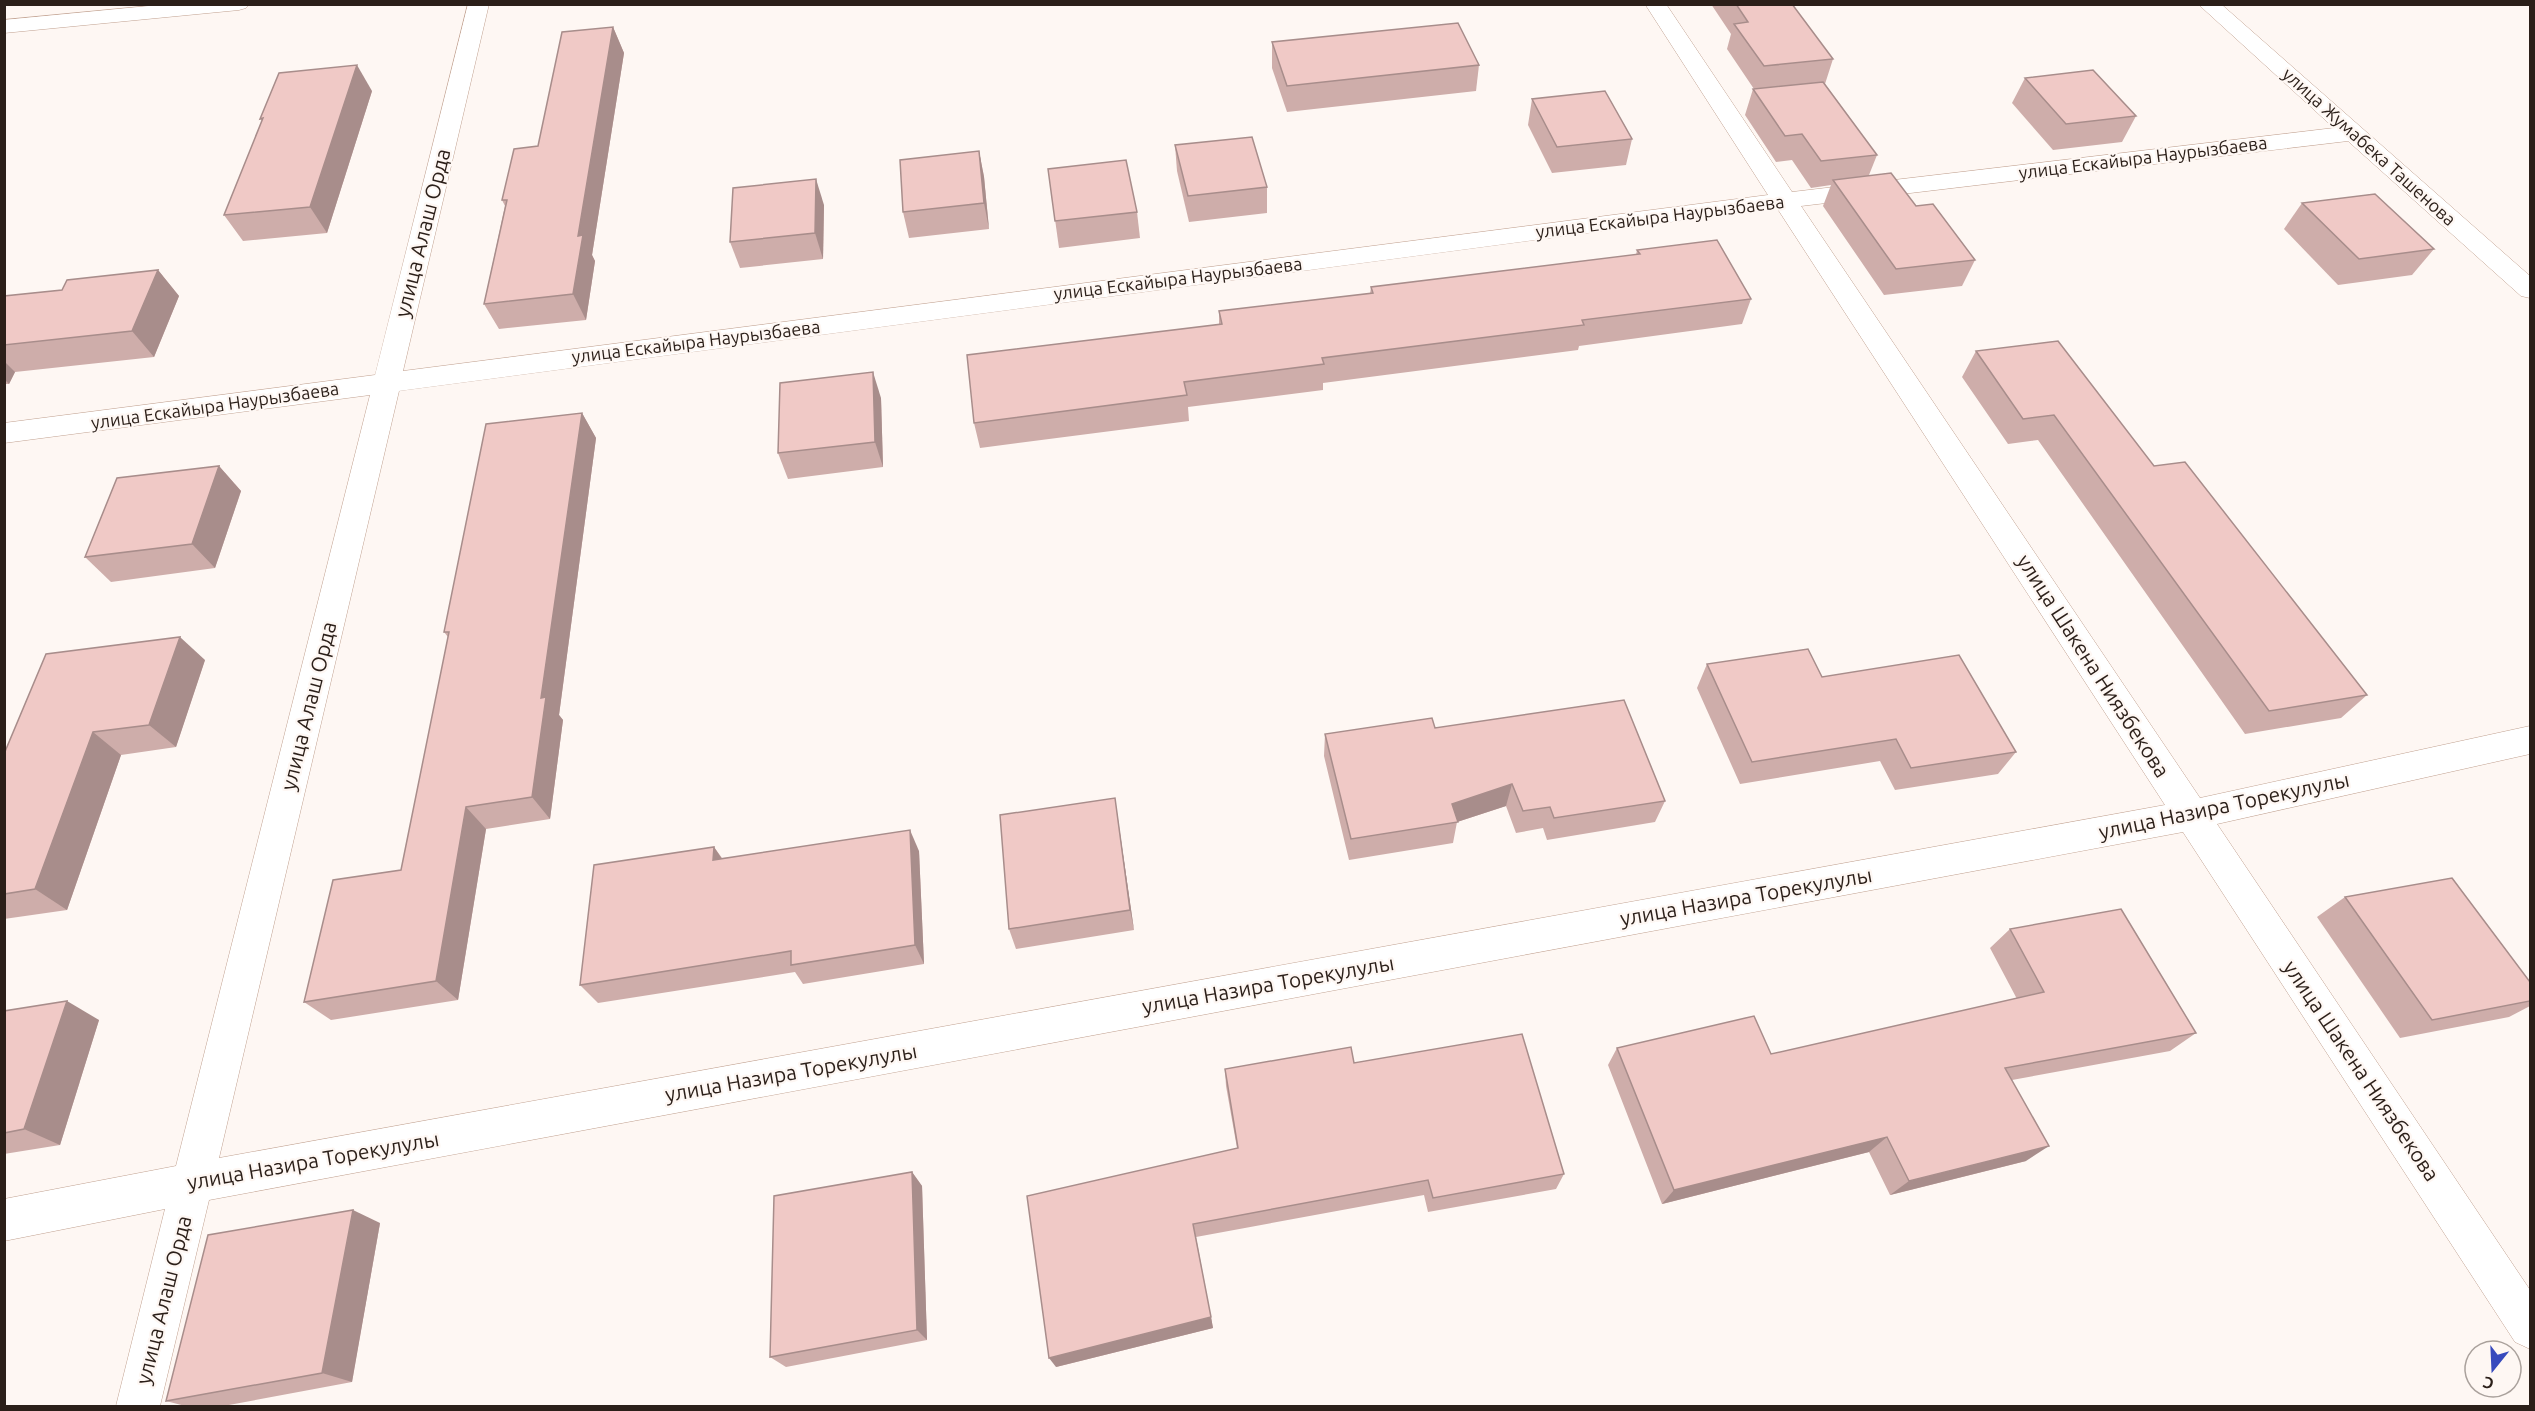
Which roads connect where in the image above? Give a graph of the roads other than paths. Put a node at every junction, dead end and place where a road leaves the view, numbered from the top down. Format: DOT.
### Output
graph roads {
  1 [pos="239,4"];
  2 [pos="479,4"];
  3 [pos="1655,4"];
  4 [pos="2208,4"];
  5 [pos="4,27"];
  6 [pos="2353,133"];
  7 [pos="1785,200"];
  8 [pos="2530,290"];
  9 [pos="387,383"];
  10 [pos="4,433"];
  11 [pos="2530,740"];
  12 [pos="2191,815"];
  13 [pos="192,1183"];
  14 [pos="4,1220"];
  15 [pos="2530,1327"];
  16 [pos="138,1407"];
  1 -- 5 [label="street"];
  2 -- 9 [label="street, улица Алаш Орда"];
  3 -- 7 [label="street, улица Шакена Ниязбекова"];
  4 -- 6 [label="street, улица Жумабека Ташенова"];
  6 -- 7 [label="street, улица Ескайыра Наурызбаева"];
  6 -- 8 [label="street, улица Жумабека Ташенова"];
  7 -- 9 [label="street, улица Ескайыра Наурызбаева"];
  7 -- 12 [label="street, улица Шакена Ниязбекова"];
  9 -- 10 [label="street, улица Ескайыра Наурызбаева"];
  9 -- 13 [label="street, улица Алаш Орда"];
  11 -- 12 [label="street, улица Назира Торекулулы"];
  12 -- 13 [label="street, улица Назира Торекулулы"];
  12 -- 15 [label="street, улица Шакена Ниязбекова"];
  13 -- 14 [label="street, улица Назира Торекулулы"];
  13 -- 16 [label="street, улица Алаш Орда"];
}
